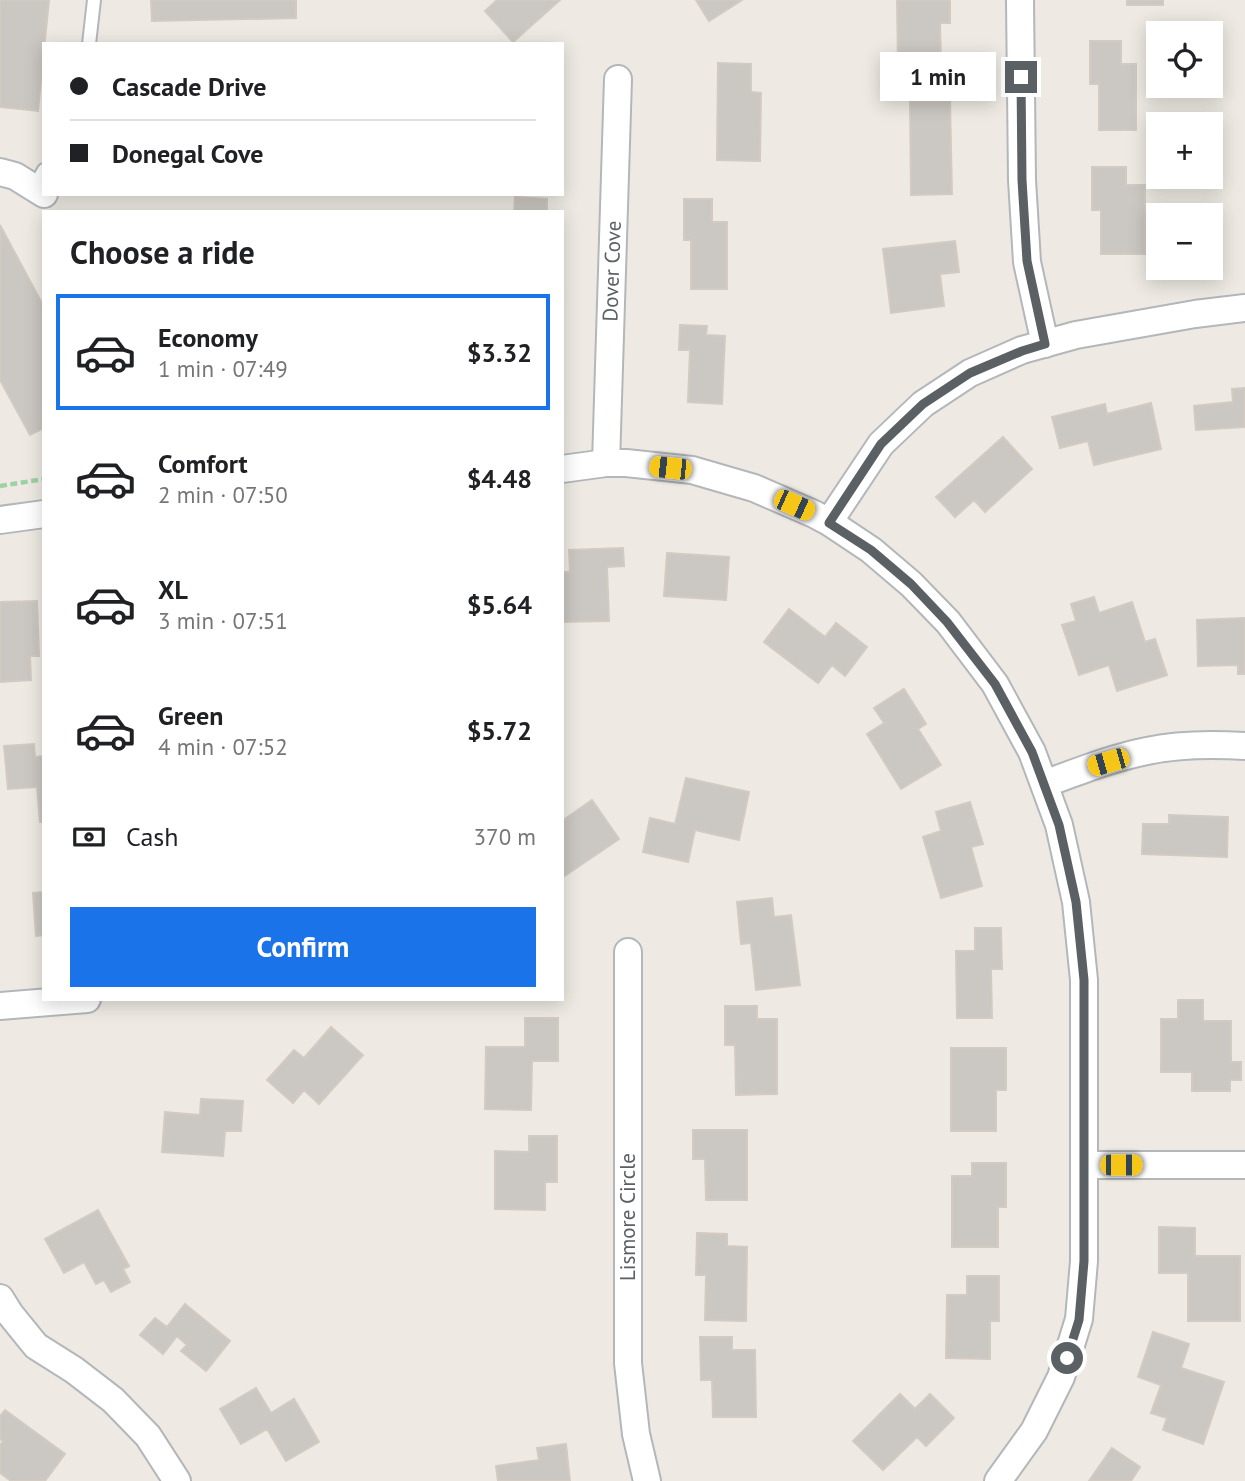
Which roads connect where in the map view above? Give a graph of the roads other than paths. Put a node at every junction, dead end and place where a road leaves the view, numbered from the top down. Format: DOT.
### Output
graph roads {
  1 [pos="94,0"];
  2 [pos="1020,0"];
  3 [pos="89,42"];
  4 [pos="618,79"];
  5 [pos="0,172"];
  6 [pos="41,187"];
  7 [pos="48,196"];
  8 [pos="58,210"];
  9 [pos="1245,308"];
  10 [pos="1045,344"];
  11 [pos="606,463"];
  12 [pos="564,469"];
  13 [pos="42,513"];
  14 [pos="0,520"];
  15 [pos="829,523"];
  16 [pos="1245,746"];
  17 [pos="1044,784"];
  18 [pos="628,952"];
  19 [pos="62,1001"];
  20 [pos="0,1006"];
  21 [pos="1084,1165"];
  22 [pos="1245,1165"];
  23 [pos="0,1298"];
  24 [pos="177,1481"];
  25 [pos="647,1481"];
  26 [pos="998,1481"];
  1 -- 3 [label="lane"];
  2 -- 10 [label="street"];
  4 -- 11 [label="street, Dover Cove"];
  5 -- 6 [label="street"];
  7 -- 8 [label="street"];
  9 -- 10 [label="street"];
  10 -- 15 [label="street"];
  11 -- 12 [label="street"];
  11 -- 15 [label="street"];
  13 -- 14 [label="street"];
  15 -- 17 [label="street"];
  16 -- 17 [label="street"];
  17 -- 21 [label="street"];
  18 -- 25 [label="street, Lismore Circle"];
  19 -- 20 [label="street"];
  21 -- 22 [label="street"];
  21 -- 26 [label="street"];
  23 -- 24 [label="street"];
}
